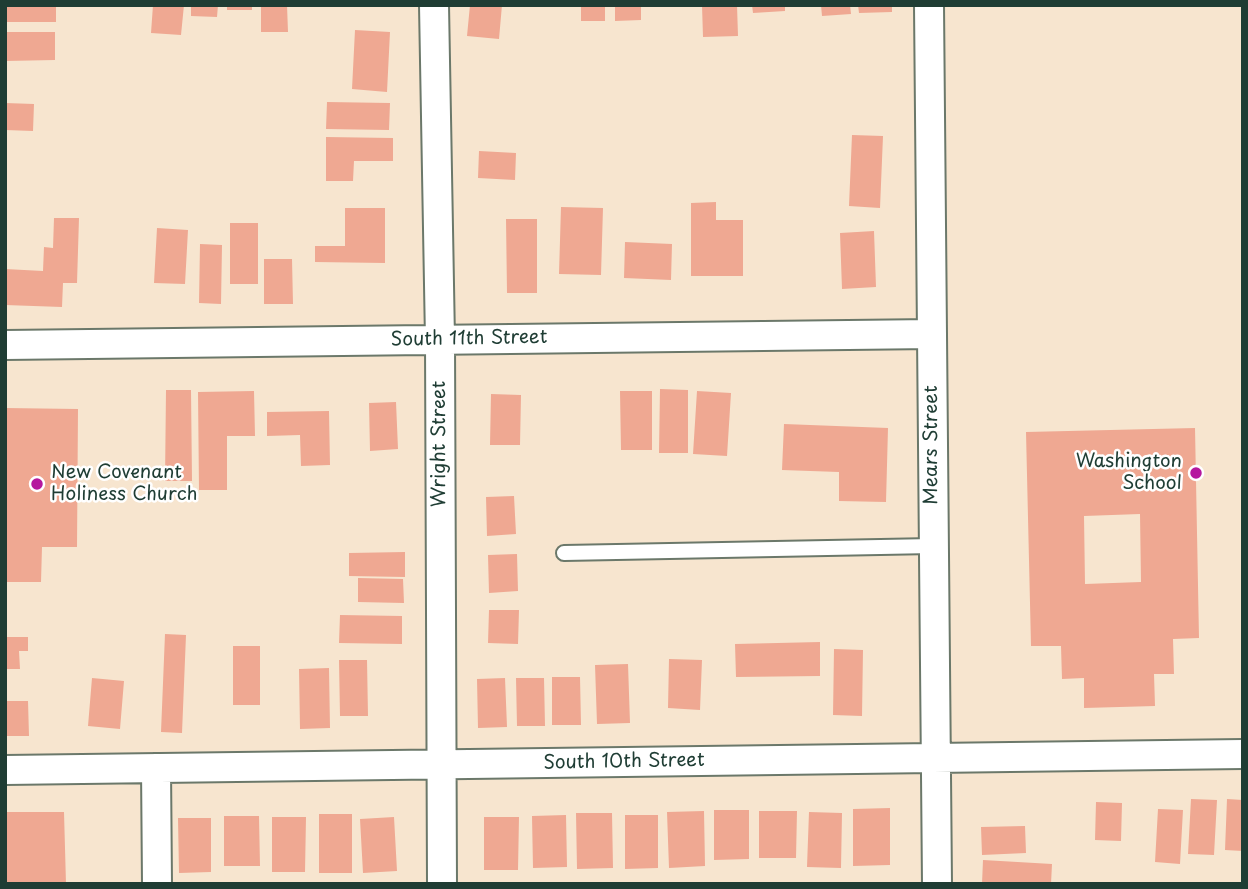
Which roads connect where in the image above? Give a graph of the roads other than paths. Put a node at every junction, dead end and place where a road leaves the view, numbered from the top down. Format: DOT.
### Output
graph roads {
  1 [pos="434,5"];
  2 [pos="929,5"];
  3 [pos="932,334"];
  4 [pos="440,340"];
  5 [pos="5,345"];
  6 [pos="933,546"];
  7 [pos="564,553"];
  8 [pos="1243,754"];
  9 [pos="935,758"];
  10 [pos="442,764"];
  11 [pos="156,768"];
  12 [pos="5,770"];
  13 [pos="157,884"];
  14 [pos="442,884"];
  15 [pos="937,884"];
  1 -- 4 [label="street, Wright Street"];
  2 -- 3 [label="street, Mears Street"];
  3 -- 4 [label="street, South 11th Street"];
  3 -- 6 [label="street, Mears Street"];
  4 -- 5 [label="street, South 11th Street"];
  4 -- 10 [label="street, Wright Street"];
  6 -- 7 [label="lane"];
  6 -- 9 [label="street, Mears Street"];
  8 -- 9 [label="street, South 10th Street"];
  9 -- 10 [label="street, South 10th Street"];
  9 -- 15 [label="street, Mears Street"];
  10 -- 11 [label="street, South 10th Street"];
  10 -- 14 [label="street, Wright Street"];
  11 -- 12 [label="street, South 10th Street"];
  11 -- 13 [label="street"];
}
